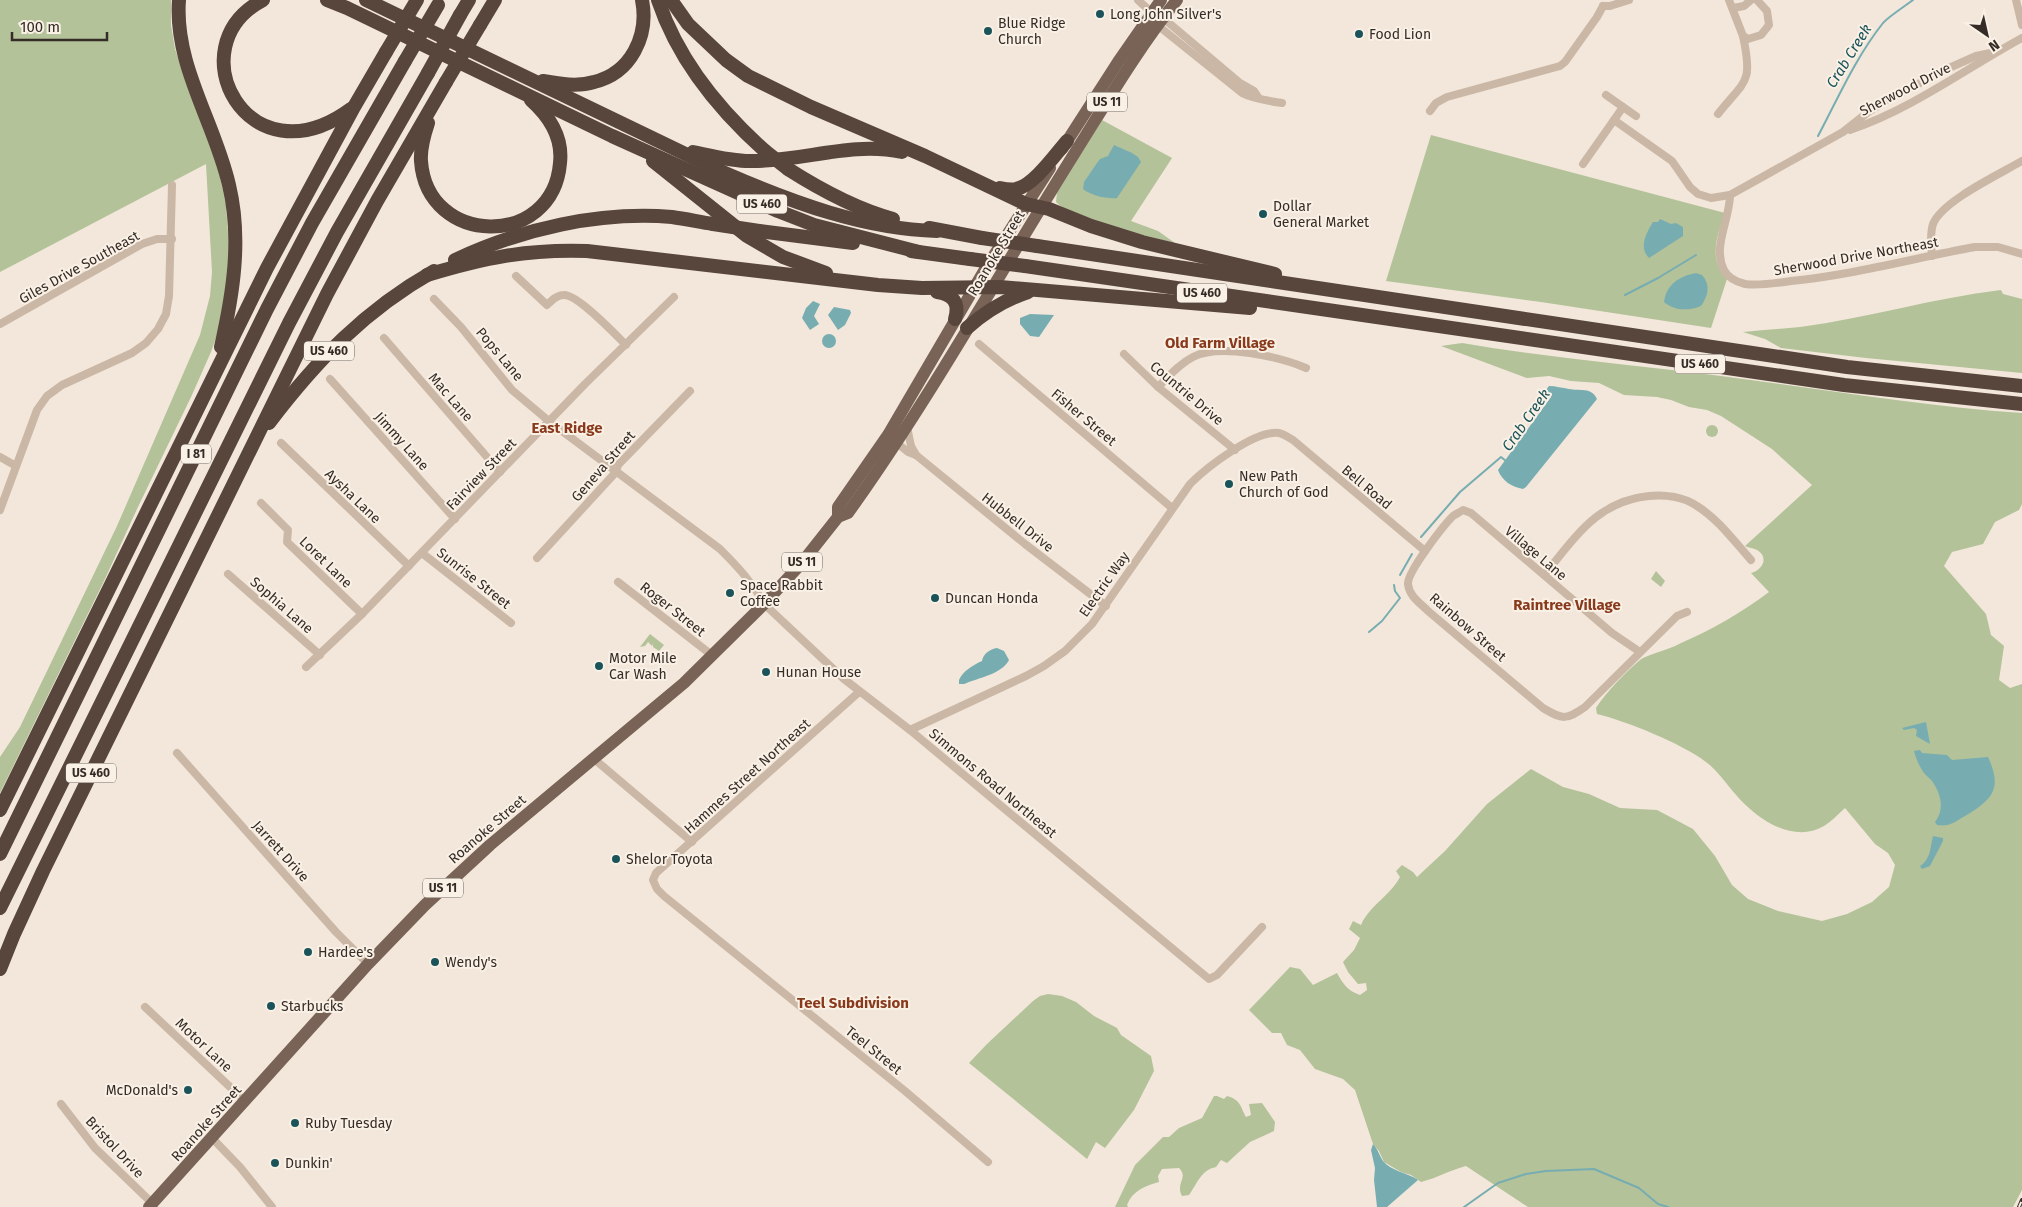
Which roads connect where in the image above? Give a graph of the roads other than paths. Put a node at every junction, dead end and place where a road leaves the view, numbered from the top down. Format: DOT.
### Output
graph roads {
  1 [pos="179,0"];
  2 [pos="263,0"];
  3 [pos="326,0"];
  4 [pos="366,0"];
  5 [pos="417,0"];
  6 [pos="469,0"];
  7 [pos="495,0"];
  8 [pos="642,0"];
  9 [pos="658,0"];
  10 [pos="671,0"];
  11 [pos="1138,0"];
  12 [pos="1161,0"];
  13 [pos="1177,0"];
  14 [pos="1629,0"];
  15 [pos="1729,0"];
  16 [pos="1751,0"];
  17 [pos="1757,0"];
  18 [pos="2016,0"];
  19 [pos="440,2"];
  20 [pos="1601,3"];
  21 [pos="1733,8"];
  22 [pos="1157,19"];
  23 [pos="2022,25"];
  24 [pos="1744,36"];
  25 [pos="2022,38"];
  26 [pos="1996,52"];
  27 [pos="528,78"];
  28 [pos="519,90"];
  29 [pos="1606,95"];
  30 [pos="434,103"];
  31 [pos="1282,103"];
  32 [pos="354,107"];
  33 [pos="1623,107"];
  34 [pos="1430,111"];
  35 [pos="1718,114"];
  36 [pos="1636,116"];
  37 [pos="1614,120"];
  38 [pos="1843,132"];
  39 [pos="612,136"];
  40 [pos="1067,141"];
  41 [pos="668,146"];
  42 [pos="925,156"];
  43 [pos="2022,161"];
  44 [pos="1583,164"];
  45 [pos="172,186"];
  46 [pos="996,188"];
  47 [pos="1730,195"];
  48 [pos="1026,204"];
  49 [pos="1041,207"];
  50 [pos="937,230"];
  51 [pos="172,239"];
  52 [pos="919,252"];
  53 [pos="2022,254"];
  54 [pos="1932,256"];
  55 [pos="427,275"];
  56 [pos="516,276"];
  57 [pos="848,281"];
  58 [pos="992,287"];
  59 [pos="922,288"];
  60 [pos="974,288"];
  61 [pos="1036,290"];
  62 [pos="674,297"];
  63 [pos="434,299"];
  64 [pos="1388,299"];
  65 [pos="955,319"];
  66 [pos="1379,319"];
  67 [pos="0,324"];
  68 [pos="967,328"];
  69 [pos="384,338"];
  70 [pos="979,344"];
  71 [pos="626,345"];
  72 [pos="1124,354"];
  73 [pos="217,367"];
  74 [pos="1306,368"];
  75 [pos="330,379"];
  76 [pos="2022,386"];
  77 [pos="1158,387"];
  78 [pos="690,391"];
  79 [pos="2022,404"];
  80 [pos="550,422"];
  81 [pos="907,426"];
  82 [pos="892,439"];
  83 [pos="1293,440"];
  84 [pos="281,443"];
  85 [pos="251,448"];
  86 [pos="1235,450"];
  87 [pos="916,455"];
  88 [pos="0,457"];
  89 [pos="16,466"];
  90 [pos="500,472"];
  91 [pos="616,472"];
  92 [pos="261,503"];
  93 [pos="1172,508"];
  94 [pos="0,510"];
  95 [pos="1463,510"];
  96 [pos="838,517"];
  97 [pos="455,519"];
  98 [pos="1425,552"];
  99 [pos="422,553"];
  100 [pos="537,558"];
  101 [pos="1751,560"];
  102 [pos="408,566"];
  103 [pos="228,574"];
  104 [pos="1544,575"];
  105 [pos="618,582"];
  106 [pos="764,604"];
  107 [pos="1106,606"];
  108 [pos="1687,612"];
  109 [pos="362,614"];
  110 [pos="510,623"];
  111 [pos="1640,652"];
  112 [pos="320,655"];
  113 [pos="713,656"];
  114 [pos="306,667"];
  115 [pos="860,692"];
  116 [pos="910,730"];
  117 [pos="177,753"];
  118 [pos="593,758"];
  119 [pos="0,810"];
  120 [pos="692,842"];
  121 [pos="0,854"];
  122 [pos="653,880"];
  123 [pos="0,908"];
  124 [pos="1262,927"];
  125 [pos="368,964"];
  126 [pos="0,969"];
  127 [pos="145,1007"];
  128 [pos="245,1101"];
  129 [pos="60,1104"];
  130 [pos="212,1138"];
  131 [pos="988,1162"];
  132 [pos="152,1206"];
  133 [pos="272,1207"];
  1 -- 73 [label="highway"];
  2 -- 32 [label="highway"];
  3 -- 28 [label="highway, US 460"];
  4 -- 27 [label="highway, US 460"];
  5 -- 32 [label="highway, bridge"];
  6 -- 123 [label="highway, I 81, bridge"];
  7 -- 30 [label="highway, bridge"];
  8 -- 27 [label="highway"];
  9 -- 50 [label="highway, bridge"];
  10 -- 42 [label="highway"];
  11 -- 22 [label="street"];
  12 -- 22 [label="main road, Roanoke Street / US 11"];
  13 -- 22 [label="main road, Roanoke Street / US 11"];
  14 -- 20 [label="street"];
  15 -- 21 [label="street"];
  16 -- 21 [label="street"];
  17 -- 24 [label="street"];
  18 -- 23 [label="street"];
  19 -- 121 [label="highway, I 81, bridge"];
  20 -- 34 [label="street"];
  21 -- 24 [label="street"];
  22 -- 31 [label="street"];
  22 -- 40 [label="main road, Roanoke Street / US 11"];
  22 -- 49 [label="main road, Roanoke Street / US 11"];
  24 -- 35 [label="street"];
  25 -- 26 [label="street, Sherwood Drive"];
  26 -- 38 [label="street, Sherwood Drive"];
  26 -- 38 [label="street, Sherwood Drive"];
  27 -- 41 [label="highway, US 460"];
  28 -- 30 [label="highway"];
  28 -- 39 [label="highway, US 460"];
  29 -- 33 [label="street"];
  30 -- 85 [label="highway"];
  32 -- 73 [label="highway"];
  33 -- 36 [label="street"];
  33 -- 37 [label="street"];
  37 -- 44 [label="street"];
  37 -- 47 [label="street"];
  38 -- 47 [label="street"];
  39 -- 52 [label="highway, US 460"];
  39 -- 57 [label="highway"];
  40 -- 46 [label="highway"];
  40 -- 48 [label="main road, Roanoke Street / US 11"];
  41 -- 42 [label="highway"];
  41 -- 50 [label="highway, US 460"];
  42 -- 46 [label="highway"];
  43 -- 54 [label="street"];
  45 -- 51 [label="street"];
  46 -- 48 [label="highway"];
  47 -- 54 [label="street, Sherwood Drive Northeast"];
  48 -- 49 [label="highway"];
  48 -- 60 [label="main road, Roanoke Street / US 11"];
  49 -- 58 [label="main road, Roanoke Street / US 11"];
  49 -- 64 [label="highway"];
  50 -- 64 [label="highway, US 460, bridge"];
  51 -- 67 [label="street, Giles Drive Southeast"];
  51 -- 89 [label="street"];
  52 -- 55 [label="highway, US 460, bridge"];
  52 -- 66 [label="highway, US 460, bridge"];
  53 -- 54 [label="street, Sherwood Drive Northeast"];
  55 -- 57 [label="highway"];
  55 -- 85 [label="highway, US 460"];
  56 -- 71 [label="street"];
  57 -- 59 [label="highway"];
  58 -- 60 [label="highway"];
  58 -- 61 [label="highway"];
  58 -- 68 [label="main road, Roanoke Street / US 11"];
  59 -- 60 [label="highway"];
  59 -- 65 [label="highway"];
  60 -- 65 [label="main road, Roanoke Street / US 11"];
  61 -- 66 [label="highway"];
  61 -- 68 [label="highway"];
  62 -- 71 [label="street, Fairview Street"];
  63 -- 80 [label="street, Pops Lane"];
  64 -- 76 [label="highway, US 460"];
  65 -- 82 [label="main road, Roanoke Street / US 11"];
  66 -- 79 [label="highway, US 460"];
  68 -- 81 [label="main road, Roanoke Street / US 11"];
  69 -- 90 [label="street, Mac Lane"];
  70 -- 93 [label="street, Fisher Street"];
  71 -- 80 [label="street, Fairview Street"];
  72 -- 77 [label="street, Countrie Drive"];
  73 -- 119 [label="highway"];
  74 -- 77 [label="street"];
  75 -- 97 [label="street, Jimmy Lane"];
  77 -- 86 [label="street, Countrie Drive"];
  78 -- 91 [label="street, Geneva Street"];
  80 -- 90 [label="street, Fairview Street"];
  80 -- 91 [label="street, Pops Lane"];
  81 -- 82 [label="main road, Roanoke Street / US 11"];
  81 -- 87 [label="street"];
  82 -- 87 [label="street, Hubbell Drive"];
  82 -- 96 [label="main road, Roanoke Street / US 11"];
  82 -- 96 [label="main road, Roanoke Street / US 11"];
  83 -- 86 [label="street, Electric Way"];
  83 -- 98 [label="street, Bell Road"];
  84 -- 102 [label="street, Aysha Lane"];
  85 -- 126 [label="highway, US 460"];
  86 -- 93 [label="street, Electric Way"];
  87 -- 107 [label="street, Hubbell Drive"];
  88 -- 89 [label="street"];
  89 -- 94 [label="street"];
  90 -- 97 [label="street, Fairview Street"];
  91 -- 100 [label="street, Geneva Street"];
  91 -- 106 [label="street, Simmons Road Northeast"];
  92 -- 109 [label="street, Loret Lane"];
  93 -- 107 [label="street, Electric Way"];
  95 -- 98 [label="street, Rainbow Street"];
  95 -- 104 [label="street, Village Lane"];
  96 -- 106 [label="main road, Roanoke Street / US 11"];
  97 -- 99 [label="street, Fairview Street"];
  98 -- 111 [label="street, Rainbow Street"];
  99 -- 102 [label="street, Fairview Street"];
  99 -- 110 [label="street, Sunrise Street"];
  101 -- 104 [label="street"];
  102 -- 109 [label="street, Fairview Street"];
  103 -- 112 [label="street, Sophia Lane"];
  104 -- 111 [label="street, Village Lane"];
  105 -- 113 [label="street, Roger Street"];
  106 -- 113 [label="main road, Roanoke Street / US 11"];
  106 -- 115 [label="street, Simmons Road Northeast"];
  107 -- 116 [label="street, Electric Way"];
  108 -- 111 [label="street"];
  109 -- 112 [label="street, Fairview Street"];
  112 -- 114 [label="street, Fairview Street"];
  113 -- 118 [label="main road, Roanoke Street / US 11"];
  115 -- 116 [label="street, Simmons Road Northeast"];
  115 -- 120 [label="street, Hammes Street Northeast"];
  116 -- 124 [label="street, Simmons Road Northeast"];
  117 -- 125 [label="street, Jarrett Drive"];
  118 -- 120 [label="street"];
  118 -- 125 [label="main road, Roanoke Street / US 11"];
  120 -- 122 [label="street, Hammes Street Northeast"];
  122 -- 131 [label="street, Teel Street"];
  125 -- 128 [label="main road, Roanoke Street / US 11"];
  127 -- 128 [label="street, Motor Lane"];
  128 -- 130 [label="main road, Roanoke Street / US 11"];
  129 -- 132 [label="street, Bristol Drive"];
  130 -- 132 [label="main road, Roanoke Street / US 11"];
  130 -- 133 [label="street"];
}
